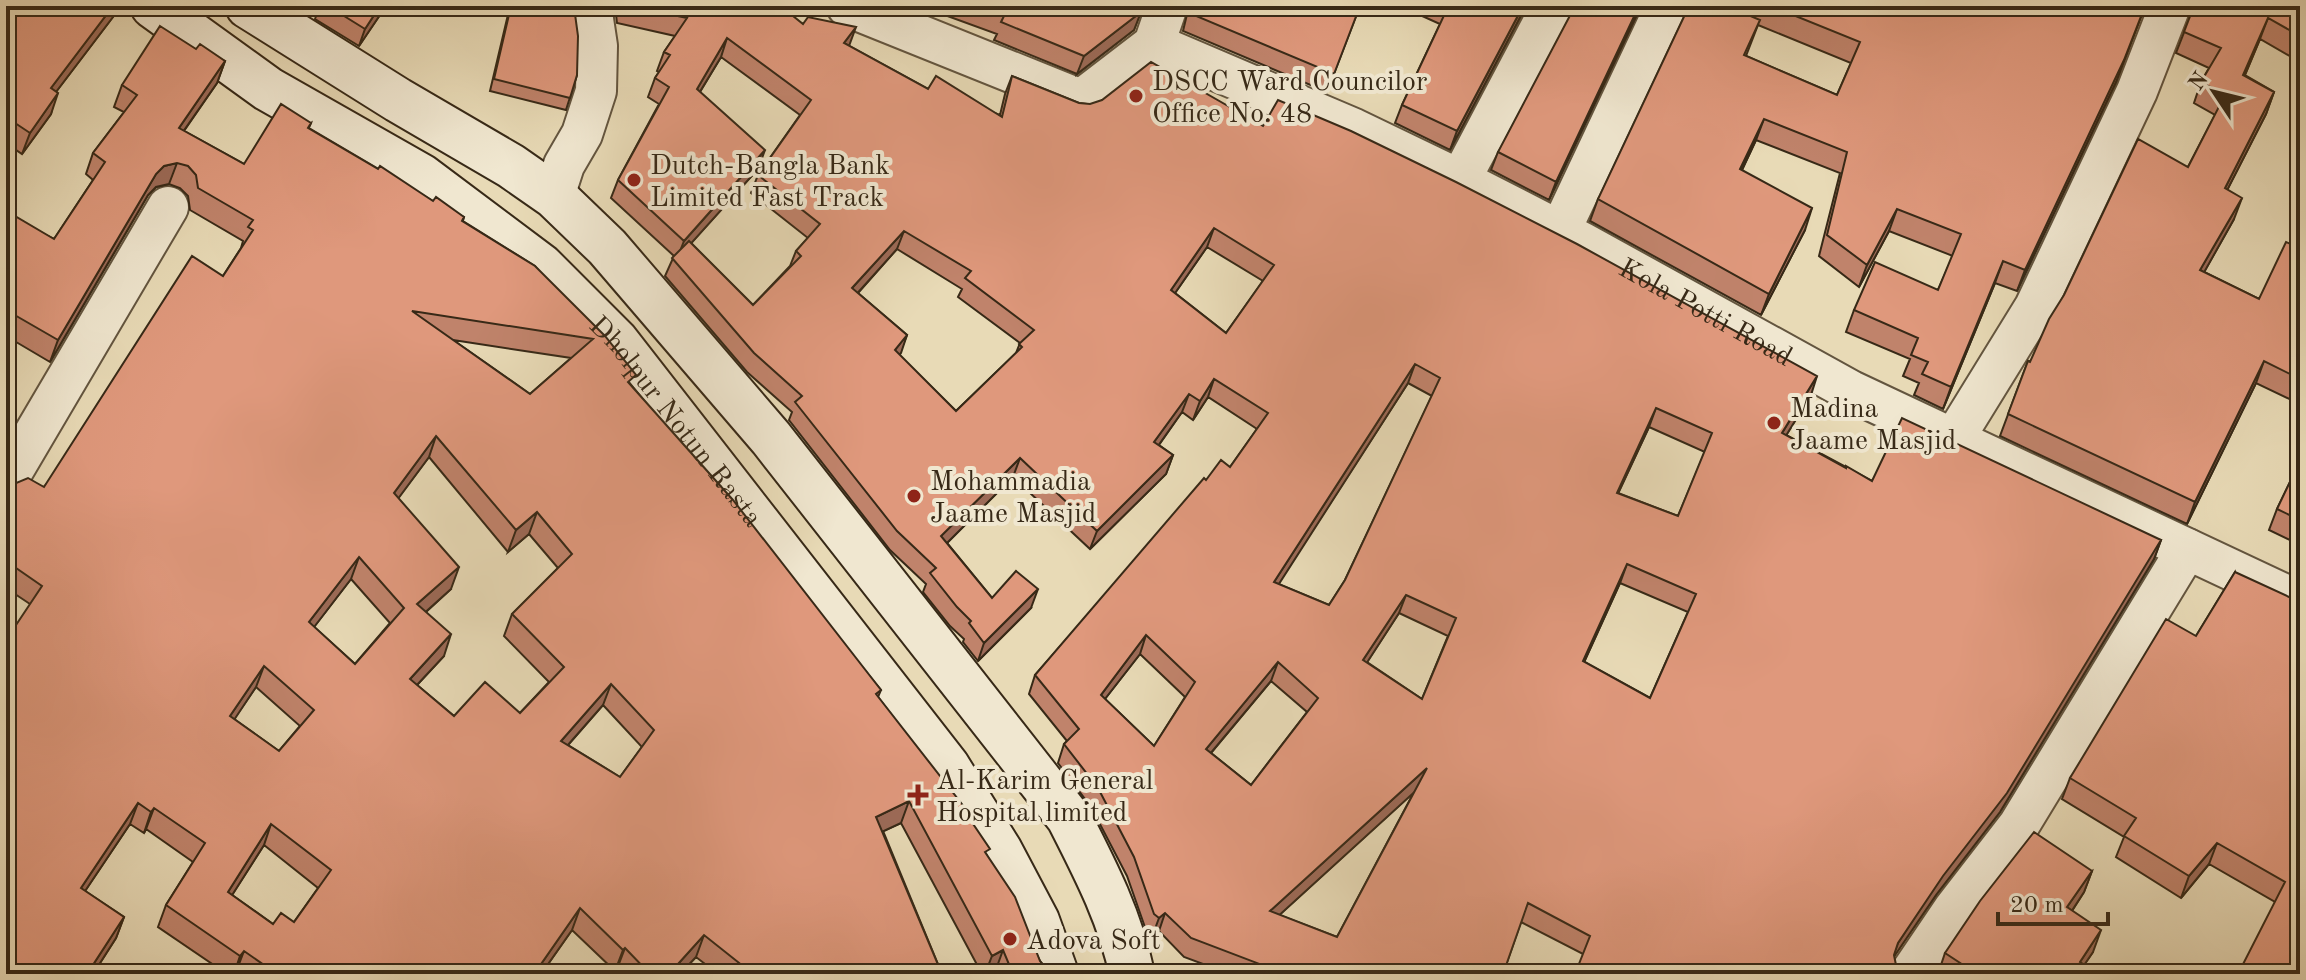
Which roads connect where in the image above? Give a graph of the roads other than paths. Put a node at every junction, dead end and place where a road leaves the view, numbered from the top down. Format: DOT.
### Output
graph roads {
  1 [pos="153,6"];
  2 [pos="248,6"];
  3 [pos="591,6"];
  4 [pos="847,6"];
  5 [pos="1167,6"];
  6 [pos="1552,6"];
  7 [pos="1666,6"];
  8 [pos="2170,6"];
  9 [pos="1154,44"];
  10 [pos="1460,180"];
  11 [pos="554,196"];
  12 [pos="168,207"];
  13 [pos="1560,231"];
  14 [pos="1953,440"];
  15 [pos="6,482"];
  16 [pos="2187,549"];
  17 [pos="2298,597"];
  18 [pos="1056,974"];
  19 [pos="1132,974"];
  20 [pos="1910,974"];
  1 -- 18 [label="main road, Dholpur Notun Rasta"];
  2 -- 11 [label="main road, Dholpur Notun Rasta"];
  3 -- 11 [label="street"];
  4 -- 9 [label="street"];
  5 -- 9 [label="street"];
  6 -- 10 [label="street"];
  7 -- 13 [label="street"];
  8 -- 14 [label="street"];
  9 -- 10 [label="street, Kola Potti Road"];
  10 -- 13 [label="street, Kola Potti Road"];
  11 -- 19 [label="main road, Dholpur Notun Rasta"];
  12 -- 15 [label="street"];
  13 -- 14 [label="street, Kola Potti Road"];
  14 -- 16 [label="street, Kola Potti Road"];
  16 -- 17 [label="street, Kola Potti Road"];
  16 -- 20 [label="street"];
}
